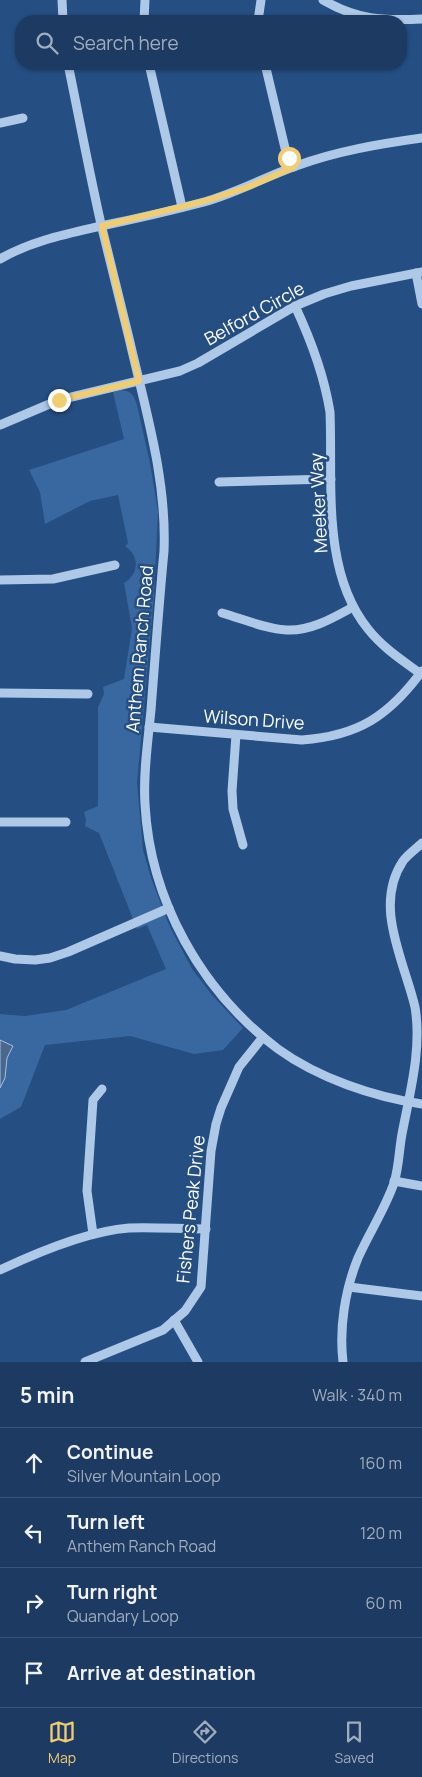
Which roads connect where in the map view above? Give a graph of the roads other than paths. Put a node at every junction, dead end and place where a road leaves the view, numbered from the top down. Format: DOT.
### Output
graph roads {
  1 [pos="62,0"];
  2 [pos="144,0"];
  3 [pos="261,0"];
  4 [pos="323,0"];
  5 [pos="63,15"];
  6 [pos="144,15"];
  7 [pos="259,15"];
  8 [pos="357,15"];
  9 [pos="407,19"];
  10 [pos="422,19"];
  11 [pos="69,70"];
  12 [pos="150,70"];
  13 [pos="266,70"];
  14 [pos="23,118"];
  15 [pos="0,123"];
  16 [pos="422,138"];
  17 [pos="294,167"];
  18 [pos="182,207"];
  19 [pos="102,226"];
  20 [pos="0,259"];
  21 [pos="419,273"];
  22 [pos="422,304"];
  23 [pos="295,306"];
  24 [pos="139,381"];
  25 [pos="0,425"];
  26 [pos="331,479"];
  27 [pos="219,482"];
  28 [pos="115,565"];
  29 [pos="0,580"];
  30 [pos="354,607"];
  31 [pos="222,613"];
  32 [pos="421,672"];
  33 [pos="0,693"];
  34 [pos="88,694"];
  35 [pos="149,727"];
  36 [pos="236,735"];
  37 [pos="0,822"];
  38 [pos="66,822"];
  39 [pos="422,843"];
  40 [pos="243,844"];
  41 [pos="169,908"];
  42 [pos="0,956"];
  43 [pos="420,1026"];
  44 [pos="264,1037"];
  45 [pos="102,1089"];
  46 [pos="408,1102"];
  47 [pos="422,1104"];
  48 [pos="394,1182"];
  49 [pos="422,1186"];
  50 [pos="206,1229"];
  51 [pos="93,1234"];
  52 [pos="0,1270"];
  53 [pos="350,1287"];
  54 [pos="422,1296"];
  55 [pos="174,1320"];
  56 [pos="85,1362"];
  57 [pos="198,1362"];
  58 [pos="342,1362"];
  1 -- 5 [label="street"];
  2 -- 6 [label="street"];
  3 -- 7 [label="street"];
  4 -- 8 [label="street"];
  9 -- 10 [label="street"];
  11 -- 19 [label="street, Anthem Ranch Road"];
  12 -- 18 [label="street"];
  13 -- 17 [label="street"];
  14 -- 15 [label="street"];
  16 -- 17 [label="street"];
  17 -- 18 [label="street"];
  18 -- 19 [label="street"];
  19 -- 20 [label="street"];
  19 -- 24 [label="street, Anthem Ranch Road"];
  21 -- 22 [label="street, Belford Circle"];
  21 -- 23 [label="street, Belford Circle"];
  23 -- 24 [label="street, Belford Circle"];
  23 -- 26 [label="street, Meeker Way"];
  24 -- 25 [label="street, Belford Circle"];
  24 -- 35 [label="street, Anthem Ranch Road"];
  26 -- 27 [label="street"];
  26 -- 30 [label="street, Meeker Way"];
  28 -- 29 [label="street"];
  30 -- 31 [label="street"];
  30 -- 32 [label="street, Meeker Way"];
  32 -- 36 [label="street, Wilson Drive"];
  33 -- 34 [label="street"];
  35 -- 36 [label="street, Wilson Drive"];
  35 -- 41 [label="street, Anthem Ranch Road"];
  36 -- 40 [label="street"];
  37 -- 38 [label="street"];
  39 -- 43 [label="street"];
  41 -- 42 [label="street"];
  41 -- 44 [label="street, Anthem Ranch Road"];
  43 -- 46 [label="street"];
  44 -- 46 [label="street, Anthem Ranch Road"];
  44 -- 50 [label="street, Fishers Peak Drive"];
  45 -- 51 [label="street"];
  46 -- 47 [label="street, Anthem Ranch Road"];
  46 -- 48 [label="street"];
  48 -- 49 [label="street"];
  48 -- 53 [label="street"];
  50 -- 51 [label="street"];
  50 -- 55 [label="street, Fishers Peak Drive"];
  51 -- 52 [label="street"];
  53 -- 54 [label="street"];
  53 -- 58 [label="street"];
  55 -- 56 [label="street, Fishers Peak Drive"];
  55 -- 57 [label="street"];
}
